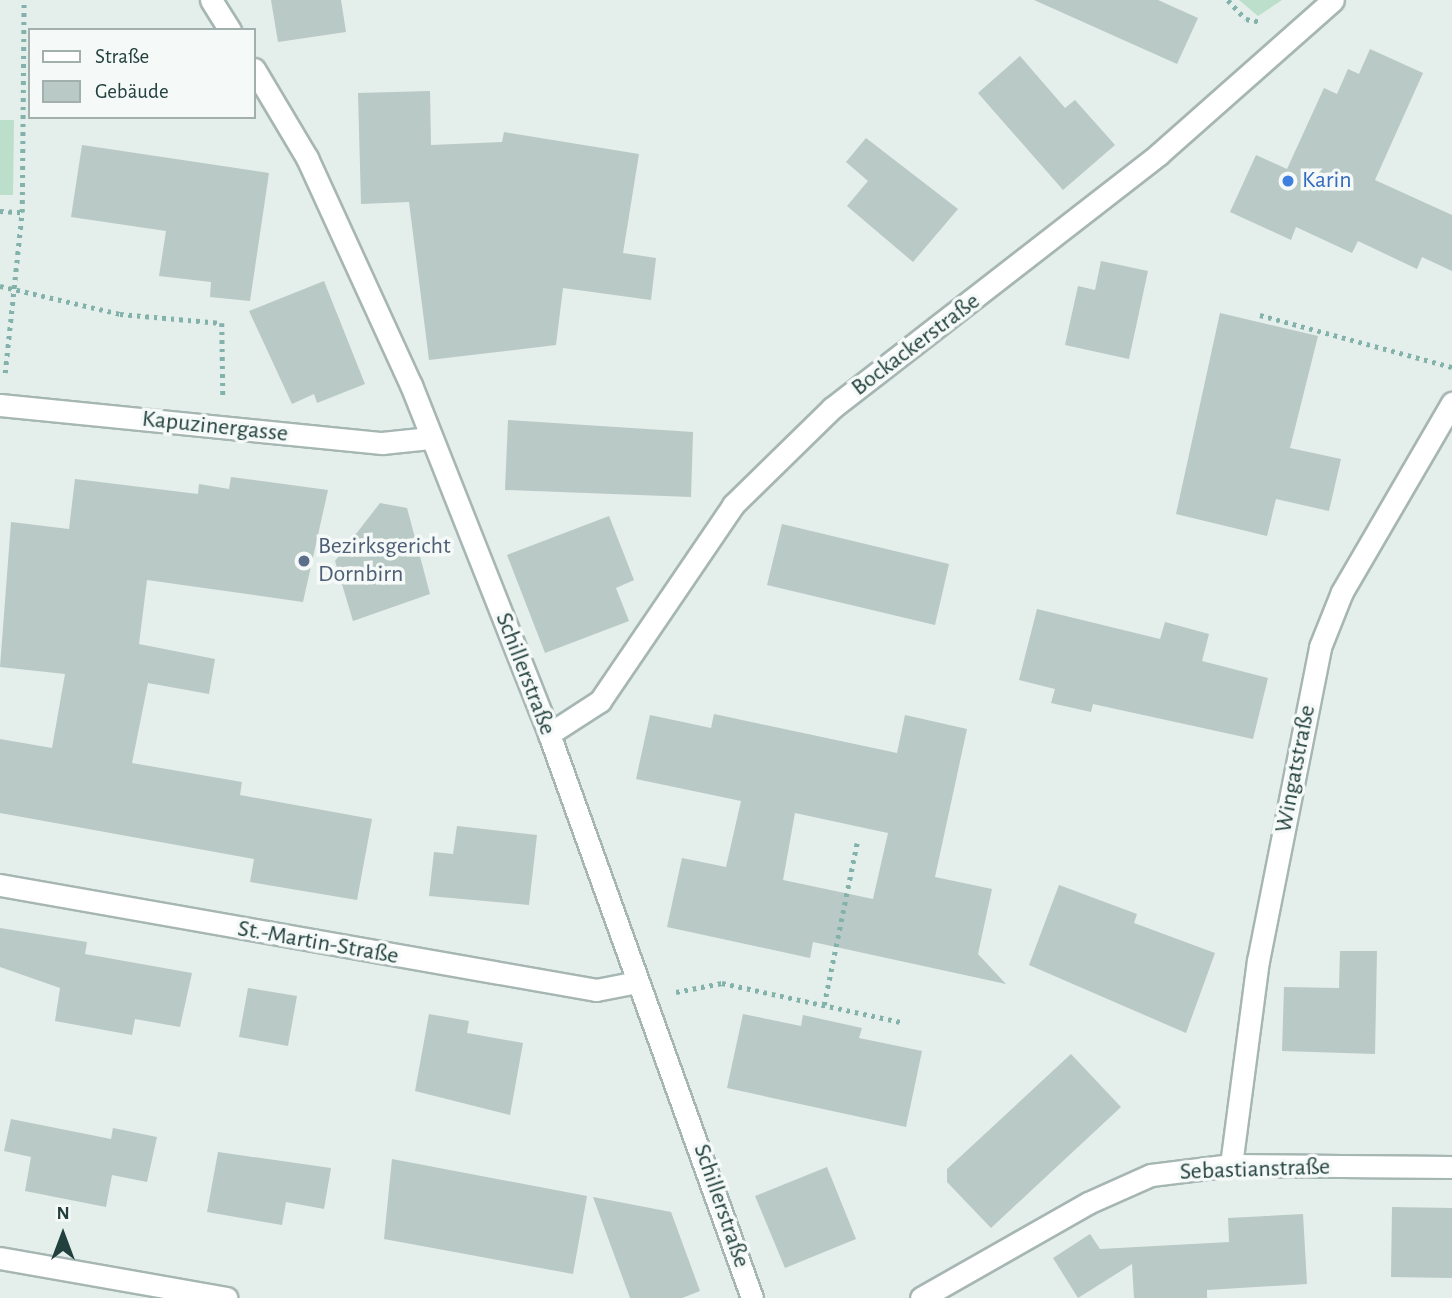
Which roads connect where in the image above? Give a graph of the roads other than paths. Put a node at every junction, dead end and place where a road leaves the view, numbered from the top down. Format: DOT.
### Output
graph roads {
  1 [pos="211,0"];
  2 [pos="1333,0"];
  3 [pos="229,28"];
  4 [pos="256,72"];
  5 [pos="1452,403"];
  6 [pos="1,405"];
  7 [pos="430,439"];
  8 [pos="549,734"];
  9 [pos="0,885"];
  10 [pos="637,982"];
  11 [pos="1231,1165"];
  12 [pos="1452,1167"];
  13 [pos="0,1258"];
  14 [pos="227,1298"];
  15 [pos="752,1298"];
  16 [pos="921,1298"];
  1 -- 3 [label="street"];
  2 -- 8 [label="street, Bockackerstraße"];
  4 -- 7 [label="street, Schillerstraße"];
  5 -- 11 [label="street, Wingatstraße"];
  6 -- 7 [label="street, Kapuzinergasse"];
  7 -- 8 [label="street, Schillerstraße"];
  8 -- 10 [label="street, Schillerstraße"];
  9 -- 10 [label="street, St.-Martin-Straße"];
  10 -- 15 [label="street, Schillerstraße"];
  11 -- 12 [label="street, Sebastianstraße"];
  11 -- 16 [label="street, Sebastianstraße"];
  13 -- 14 [label="street"];
}
